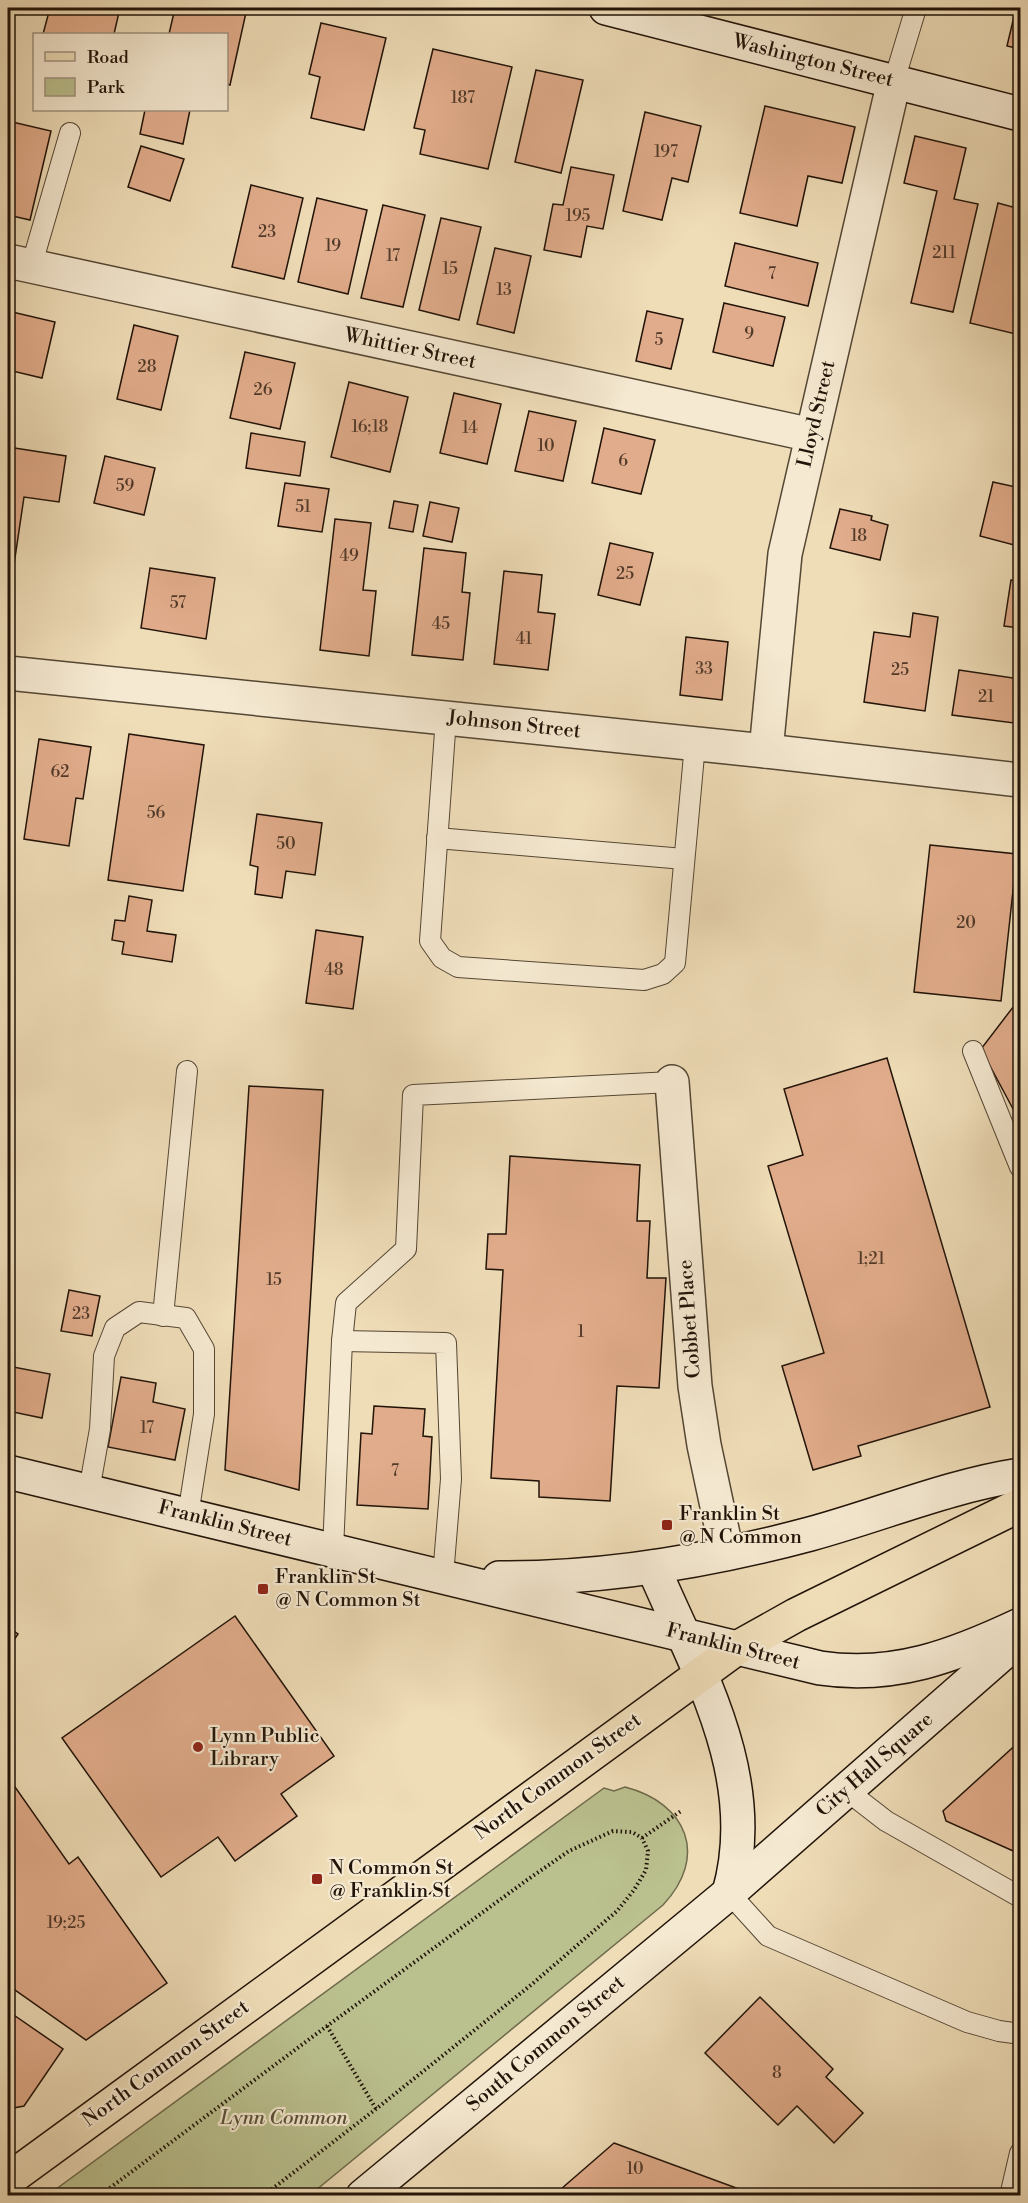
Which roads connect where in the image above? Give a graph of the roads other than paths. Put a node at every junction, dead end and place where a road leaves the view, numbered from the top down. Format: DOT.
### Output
graph roads {
  1 [pos="606,8"];
  2 [pos="916,8"];
  3 [pos="894,81"];
  4 [pos="1020,114"];
  5 [pos="70,133"];
  6 [pos="19,264"];
  7 [pos="812,435"];
  8 [pos="8,673"];
  9 [pos="446,718"];
  10 [pos="695,744"];
  11 [pos="766,751"];
  12 [pos="1020,780"];
  13 [pos="437,838"];
  14 [pos="684,859"];
  15 [pos="973,1051"];
  16 [pos="187,1071"];
  17 [pos="672,1082"];
  18 [pos="1020,1167"];
  19 [pos="163,1316"];
  20 [pos="342,1341"];
  21 [pos="8,1472"];
  22 [pos="1020,1475"];
  23 [pos="89,1491"];
  24 [pos="1020,1505"];
  25 [pos="188,1515"];
  26 [pos="333,1550"];
  27 [pos="728,1553"];
  28 [pos="653,1567"];
  29 [pos="443,1576"];
  30 [pos="1020,1625"];
  31 [pos="682,1635"];
  32 [pos="1020,1638"];
  33 [pos="737,1648"];
  34 [pos="700,1675"];
  35 [pos="846,1790"];
  36 [pos="729,1893"];
  37 [pos="1020,1897"];
  38 [pos="1020,2034"];
  39 [pos="1020,2153"];
  40 [pos="8,2180"];
  41 [pos="363,2196"];
  42 [pos="1010,2196"];
  1 -- 3 [label="main road, Washington Street"];
  2 -- 3 [label="lane"];
  3 -- 4 [label="main road, Washington Street"];
  3 -- 7 [label="main road, Lloyd Street"];
  5 -- 6 [label="lane"];
  6 -- 7 [label="main road, Whittier Street"];
  7 -- 11 [label="main road, Lloyd Street"];
  8 -- 9 [label="main road, Johnson Street"];
  9 -- 10 [label="main road, Johnson Street"];
  9 -- 13 [label="lane"];
  10 -- 11 [label="main road, Johnson Street"];
  10 -- 14 [label="lane"];
  11 -- 12 [label="main road, Johnson Street"];
  13 -- 14 [label="lane"];
  13 -- 14 [label="lane"];
  15 -- 18 [label="lane"];
  16 -- 19 [label="lane"];
  17 -- 20 [label="lane"];
  17 -- 27 [label="main road, Cobbet Place"];
  19 -- 23 [label="lane"];
  19 -- 25 [label="lane"];
  20 -- 26 [label="lane"];
  20 -- 29 [label="lane"];
  21 -- 23 [label="main road, Franklin Street"];
  22 -- 27 [label="main road, Franklin Street"];
  23 -- 25 [label="main road, Franklin Street"];
  24 -- 33 [label="main road, North Common Street"];
  25 -- 26 [label="main road, Franklin Street"];
  26 -- 29 [label="main road, Franklin Street"];
  27 -- 28 [label="main road, Franklin Street"];
  28 -- 29 [label="main road, Franklin Street"];
  28 -- 31 [label="main road"];
  29 -- 31 [label="main road, Franklin Street"];
  30 -- 33 [label="main road, Franklin Street"];
  31 -- 33 [label="main road, Franklin Street"];
  31 -- 34 [label="main road"];
  32 -- 35 [label="main road, City Hall Square"];
  33 -- 34 [label="main road, North Common Street"];
  34 -- 36 [label="main road"];
  34 -- 40 [label="main road, North Common Street"];
  35 -- 36 [label="main road, City Hall Square"];
  35 -- 37 [label="lane"];
  36 -- 38 [label="lane"];
  36 -- 41 [label="main road, South Common Street"];
  39 -- 42 [label="lane"];
}
